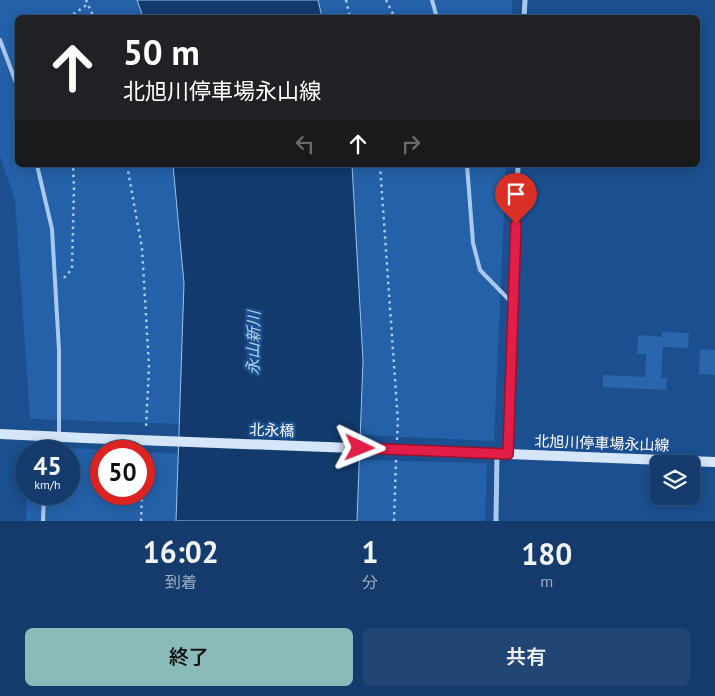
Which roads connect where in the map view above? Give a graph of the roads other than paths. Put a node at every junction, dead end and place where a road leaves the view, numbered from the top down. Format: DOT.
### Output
graph roads {
  1 [pos="432,0"];
  2 [pos="525,0"];
  3 [pos="436,15"];
  4 [pos="524,15"];
  5 [pos="0,40"];
  6 [pos="15,80"];
  7 [pos="37,167"];
  8 [pos="467,167"];
  9 [pos="518,167"];
  10 [pos="512,303"];
  11 [pos="0,434"];
  12 [pos="46,436"];
  13 [pos="58,437"];
  14 [pos="46,440"];
  15 [pos="458,452"];
  16 [pos="497,454"];
  17 [pos="508,454"];
  18 [pos="715,462"];
  19 [pos="44,505"];
  20 [pos="43,521"];
  21 [pos="496,521"];
  1 -- 3 [label="lane"];
  2 -- 4 [label="street"];
  5 -- 6 [label="lane"];
  7 -- 13 [label="lane"];
  8 -- 10 [label="lane"];
  9 -- 10 [label="street"];
  10 -- 17 [label="street"];
  11 -- 12 [label="main road"];
  12 -- 13 [label="main road"];
  12 -- 14 [label="lane"];
  13 -- 15 [label="main road, 北永橋, bridge"];
  15 -- 16 [label="main road, 北旭川停車場永山線"];
  16 -- 17 [label="main road, 北旭川停車場永山線"];
  16 -- 21 [label="street"];
  17 -- 18 [label="main road, 北旭川停車場永山線"];
  19 -- 20 [label="lane"];
}
